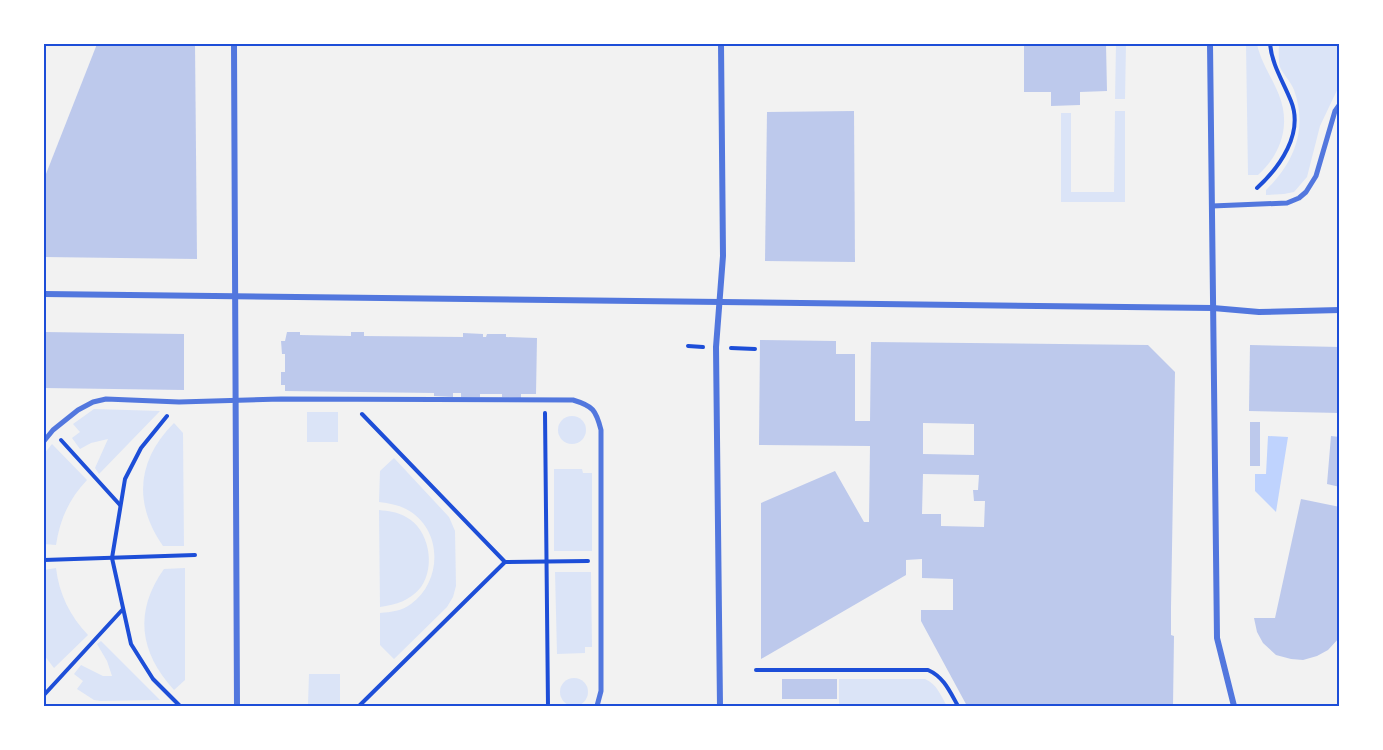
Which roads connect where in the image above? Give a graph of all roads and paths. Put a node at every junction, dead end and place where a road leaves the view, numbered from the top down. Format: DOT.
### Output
graph roads {
  1 [pos="234,44"];
  2 [pos="721,44"];
  3 [pos="1210,44"];
  4 [pos="1269,44"];
  5 [pos="1340,104"];
  6 [pos="1239,204"];
  7 [pos="1212,206"];
  8 [pos="44,294"];
  9 [pos="236,297"];
  10 [pos="720,301"];
  11 [pos="1214,308"];
  12 [pos="1340,310"];
  13 [pos="348,399"];
  14 [pos="236,400"];
  15 [pos="545,400"];
  16 [pos="179,402"];
  17 [pos="53,430"];
  18 [pos="44,441"];
  19 [pos="120,505"];
  20 [pos="195,555"];
  21 [pos="112,558"];
  22 [pos="44,560"];
  23 [pos="601,561"];
  24 [pos="505,562"];
  25 [pos="546,562"];
  26 [pos="123,608"];
  27 [pos="756,670"];
  28 [pos="44,695"];
  29 [pos="180,706"];
  30 [pos="237,706"];
  31 [pos="359,706"];
  32 [pos="548,706"];
  33 [pos="597,706"];
  34 [pos="720,706"];
  35 [pos="958,706"];
  36 [pos="1234,706"];
  1 -- 9 [label="street"];
  2 -- 10 [label="street"];
  3 -- 7 [label="street"];
  4 -- 6 [label="path"];
  5 -- 6 [label="street"];
  6 -- 7 [label="street"];
  7 -- 11 [label="street"];
  8 -- 9 [label="street"];
  9 -- 10 [label="street"];
  9 -- 14 [label="street"];
  10 -- 11 [label="street"];
  10 -- 34 [label="street"];
  11 -- 12 [label="street"];
  11 -- 36 [label="street"];
  13 -- 14 [label="street"];
  13 -- 15 [label="street"];
  13 -- 24 [label="path"];
  14 -- 16 [label="street"];
  14 -- 30 [label="street"];
  15 -- 23 [label="street"];
  15 -- 25 [label="path"];
  16 -- 17 [label="street"];
  16 -- 19 [label="path"];
  17 -- 18 [label="street"];
  17 -- 19 [label="path"];
  19 -- 21 [label="path"];
  20 -- 21 [label="path"];
  21 -- 22 [label="path"];
  21 -- 26 [label="path"];
  23 -- 25 [label="path"];
  23 -- 33 [label="street"];
  24 -- 25 [label="path"];
  24 -- 31 [label="path"];
  25 -- 32 [label="path"];
  26 -- 28 [label="path"];
  26 -- 29 [label="path"];
  27 -- 35 [label="path"];
}
